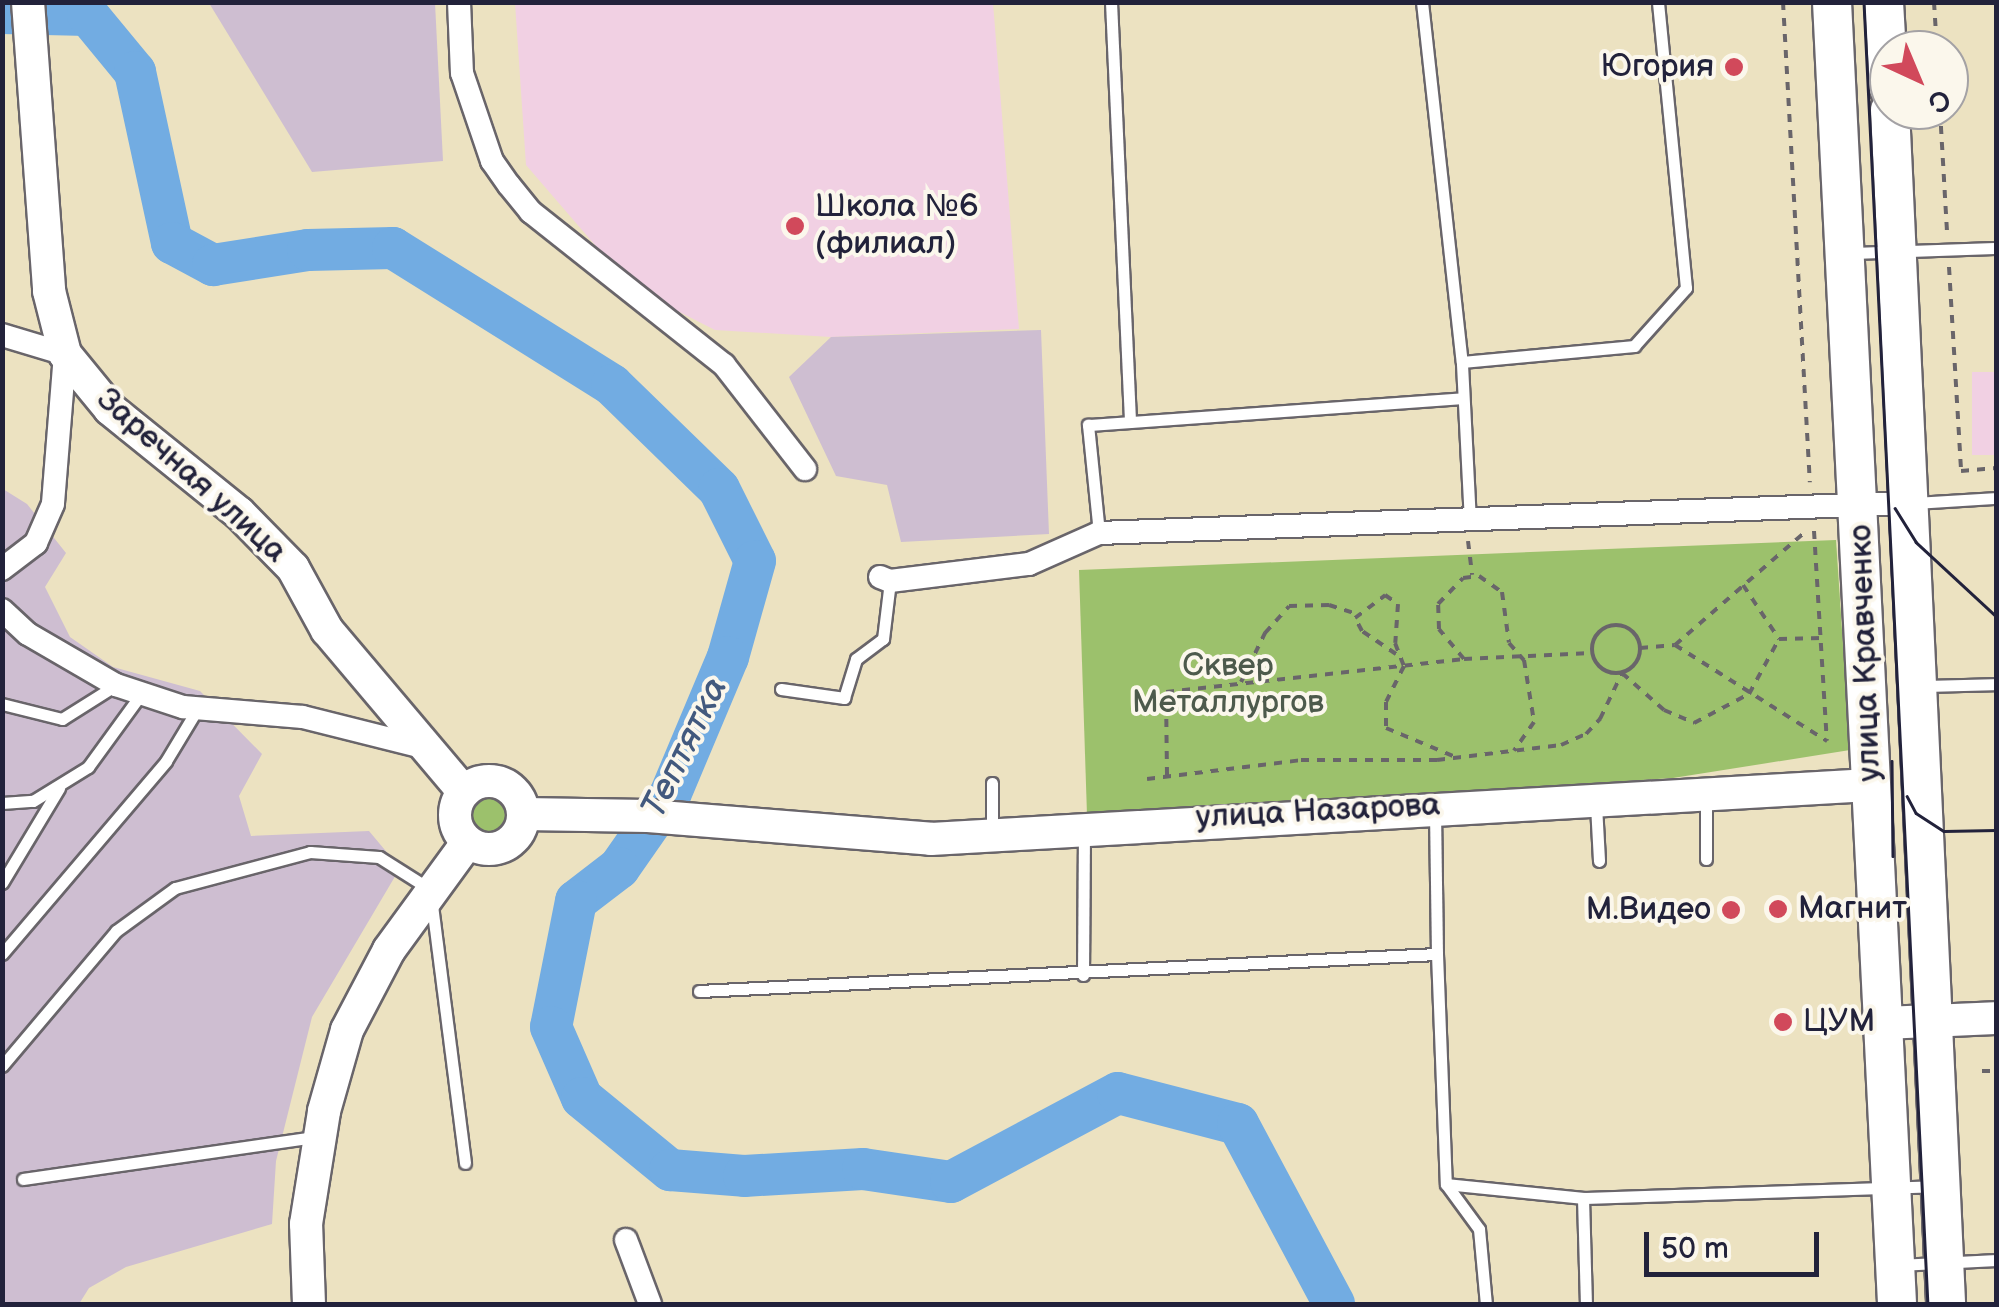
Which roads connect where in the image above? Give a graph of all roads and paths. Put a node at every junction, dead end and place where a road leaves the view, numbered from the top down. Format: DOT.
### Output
graph roads {
  1 [pos="28,2"];
  2 [pos="459,2"];
  3 [pos="1111,2"];
  4 [pos="1422,2"];
  5 [pos="1658,2"];
  6 [pos="1783,2"];
  7 [pos="1832,2"];
  8 [pos="1884,2"];
  9 [pos="1934,2"];
  10 [pos="1886,30"];
  11 [pos="1936,30"];
  12 [pos="1891,130"];
  13 [pos="1941,130"];
  14 [pos="1996,248"];
  15 [pos="1948,249"];
  16 [pos="1898,250"];
  17 [pos="1847,253"];
  18 [pos="2,335"];
  19 [pos="66,354"];
  20 [pos="1462,362"];
  21 [pos="1461,398"];
  22 [pos="1130,422"];
  23 [pos="1996,468"];
  24 [pos="805,470"];
  25 [pos="1996,498"];
  26 [pos="1910,503"];
  27 [pos="1862,504"];
  28 [pos="1812,507"];
  29 [pos="1470,522"];
  30 [pos="1098,533"];
  31 [pos="2,569"];
  32 [pos="1472,576"];
  33 [pos="885,579"];
  34 [pos="1743,586"];
  35 [pos="2,610"];
  36 [pos="1357,614"];
  37 [pos="1822,638"];
  38 [pos="1779,639"];
  39 [pos="1675,645"];
  40 [pos="1640,648"];
  41 [pos="1396,654"];
  42 [pos="1592,654"];
  43 [pos="1464,659"];
  44 [pos="1524,660"];
  45 [pos="1404,666"];
  46 [pos="1622,672"];
  47 [pos="1241,684"];
  48 [pos="1996,684"];
  49 [pos="116,686"];
  50 [pos="1917,686"];
  51 [pos="780,689"];
  52 [pos="142,694"];
  53 [pos="1749,694"];
  54 [pos="2,704"];
  55 [pos="198,708"];
  56 [pos="430,748"];
  57 [pos="1514,751"];
  58 [pos="1458,758"];
  59 [pos="1167,777"];
  60 [pos="1146,779"];
  61 [pos="992,783"];
  62 [pos="61,784"];
  63 [pos="1921,784"];
  64 [pos="1869,786"];
  65 [pos="464,792"];
  66 [pos="1706,792"];
  67 [pos="1595,797"];
  68 [pos="2,803"];
  69 [pos="1434,806"];
  70 [pos="524,814"];
  71 [pos="1084,826"];
  72 [pos="992,837"];
  73 [pos="1923,840"];
  74 [pos="467,844"];
  75 [pos="1872,846"];
  76 [pos="1706,860"];
  77 [pos="1599,861"];
  78 [pos="2,884"];
  79 [pos="1925,884"];
  80 [pos="1875,886"];
  81 [pos="432,890"];
  82 [pos="2,954"];
  83 [pos="1436,954"];
  84 [pos="1082,975"];
  85 [pos="699,991"];
  86 [pos="1996,1018"];
  87 [pos="1932,1021"];
  88 [pos="1882,1023"];
  89 [pos="2,1066"];
  90 [pos="1996,1071"];
  91 [pos="1982,1072"];
  92 [pos="320,1136"];
  93 [pos="465,1163"];
  94 [pos="23,1179"];
  95 [pos="1446,1184"];
  96 [pos="1940,1186"];
  97 [pos="1892,1187"];
  98 [pos="1582,1198"];
  99 [pos="626,1240"];
  100 [pos="1996,1260"];
  101 [pos="1944,1264"];
  102 [pos="1894,1266"];
  103 [pos="309,1304"];
  104 [pos="650,1304"];
  105 [pos="1486,1304"];
  106 [pos="1586,1304"];
  107 [pos="1898,1304"];
  108 [pos="1946,1304"];
  1 -- 19 [label="main road"];
  2 -- 24 [label="street"];
  3 -- 22 [label="lane"];
  4 -- 20 [label="lane"];
  5 -- 20 [label="lane"];
  6 -- 28 [label="path"];
  7 -- 17 [label="main road, улица Кравченко"];
  8 -- 10 [label="main road"];
  9 -- 11 [label="path"];
  12 -- 16 [label="main road, улица Кравченко"];
  13 -- 15 [label="path"];
  14 -- 15 [label="lane"];
  15 -- 16 [label="lane"];
  15 -- 23 [label="path"];
  16 -- 17 [label="lane"];
  16 -- 26 [label="main road, улица Кравченко"];
  17 -- 27 [label="main road, улица Кравченко"];
  18 -- 19 [label="street"];
  19 -- 31 [label="street"];
  19 -- 56 [label="main road, Заречная улица"];
  20 -- 21 [label="lane"];
  21 -- 22 [label="lane"];
  21 -- 29 [label="lane"];
  22 -- 30 [label="lane"];
  25 -- 26 [label="lane"];
  26 -- 27 [label="street"];
  26 -- 50 [label="main road, улица Кравченко"];
  27 -- 28 [label="street"];
  27 -- 64 [label="main road, улица Кравченко"];
  28 -- 29 [label="street"];
  29 -- 30 [label="street"];
  29 -- 32 [label="path"];
  30 -- 33 [label="street"];
  32 -- 43 [label="path"];
  32 -- 44 [label="path"];
  33 -- 51 [label="lane"];
  34 -- 37 [label="path"];
  34 -- 38 [label="path"];
  34 -- 39 [label="path"];
  35 -- 49 [label="street"];
  36 -- 41 [label="path"];
  36 -- 41 [label="path"];
  36 -- 47 [label="path"];
  37 -- 38 [label="path"];
  37 -- 53 [label="path"];
  38 -- 53 [label="path"];
  39 -- 40 [label="path"];
  39 -- 53 [label="path"];
  40 -- 42 [label="path"];
  40 -- 46 [label="path"];
  41 -- 45 [label="path"];
  42 -- 44 [label="path"];
  42 -- 46 [label="path"];
  43 -- 44 [label="path"];
  43 -- 45 [label="path"];
  44 -- 57 [label="path"];
  45 -- 47 [label="path"];
  45 -- 58 [label="path"];
  46 -- 53 [label="path"];
  46 -- 57 [label="path"];
  47 -- 59 [label="path"];
  48 -- 50 [label="lane"];
  49 -- 52 [label="street"];
  49 -- 54 [label="lane"];
  50 -- 63 [label="main road, улица Кравченко"];
  52 -- 55 [label="street"];
  52 -- 62 [label="lane"];
  55 -- 56 [label="street"];
  55 -- 82 [label="lane"];
  56 -- 65 [label="main road, Заречная улица"];
  57 -- 58 [label="path"];
  58 -- 59 [label="path"];
  59 -- 60 [label="path"];
  61 -- 72 [label="lane"];
  62 -- 68 [label="lane"];
  62 -- 78 [label="lane"];
  63 -- 64 [label="main road, улица Назарова"];
  63 -- 73 [label="main road, улица Кравченко"];
  64 -- 66 [label="main road, улица Назарова"];
  64 -- 75 [label="main road, улица Кравченко"];
  65 -- 70 [label="main road"];
  65 -- 74 [label="main road"];
  66 -- 67 [label="main road, улица Назарова"];
  66 -- 76 [label="lane"];
  67 -- 69 [label="main road, улица Назарова"];
  67 -- 77 [label="lane"];
  69 -- 71 [label="main road, улица Назарова"];
  69 -- 83 [label="lane"];
  70 -- 72 [label="main road, улица Назарова"];
  70 -- 74 [label="main road"];
  71 -- 72 [label="main road, улица Назарова"];
  71 -- 84 [label="lane"];
  73 -- 75 [label="street"];
  73 -- 79 [label="main road, улица Кравченко"];
  74 -- 81 [label="main road"];
  75 -- 80 [label="main road, улица Кравченко"];
  79 -- 80 [label="main road"];
  79 -- 87 [label="main road, улица Кравченко"];
  80 -- 88 [label="main road, улица Кравченко"];
  81 -- 89 [label="lane"];
  81 -- 92 [label="main road"];
  81 -- 93 [label="lane"];
  83 -- 84 [label="lane"];
  83 -- 95 [label="lane"];
  84 -- 85 [label="lane"];
  86 -- 87 [label="main road"];
  87 -- 88 [label="main road"];
  87 -- 96 [label="main road, улица Кравченко"];
  88 -- 97 [label="main road, улица Кравченко"];
  90 -- 91 [label="path"];
  92 -- 94 [label="lane"];
  92 -- 103 [label="main road"];
  95 -- 98 [label="lane"];
  95 -- 105 [label="lane"];
  96 -- 97 [label="lane"];
  96 -- 101 [label="main road, улица Кравченко"];
  97 -- 98 [label="lane"];
  97 -- 102 [label="main road, улица Кравченко"];
  98 -- 106 [label="lane"];
  99 -- 104 [label="street"];
  100 -- 101 [label="lane"];
  101 -- 102 [label="lane"];
  101 -- 108 [label="main road, улица Кравченко"];
  102 -- 107 [label="main road, улица Кравченко"];
}
